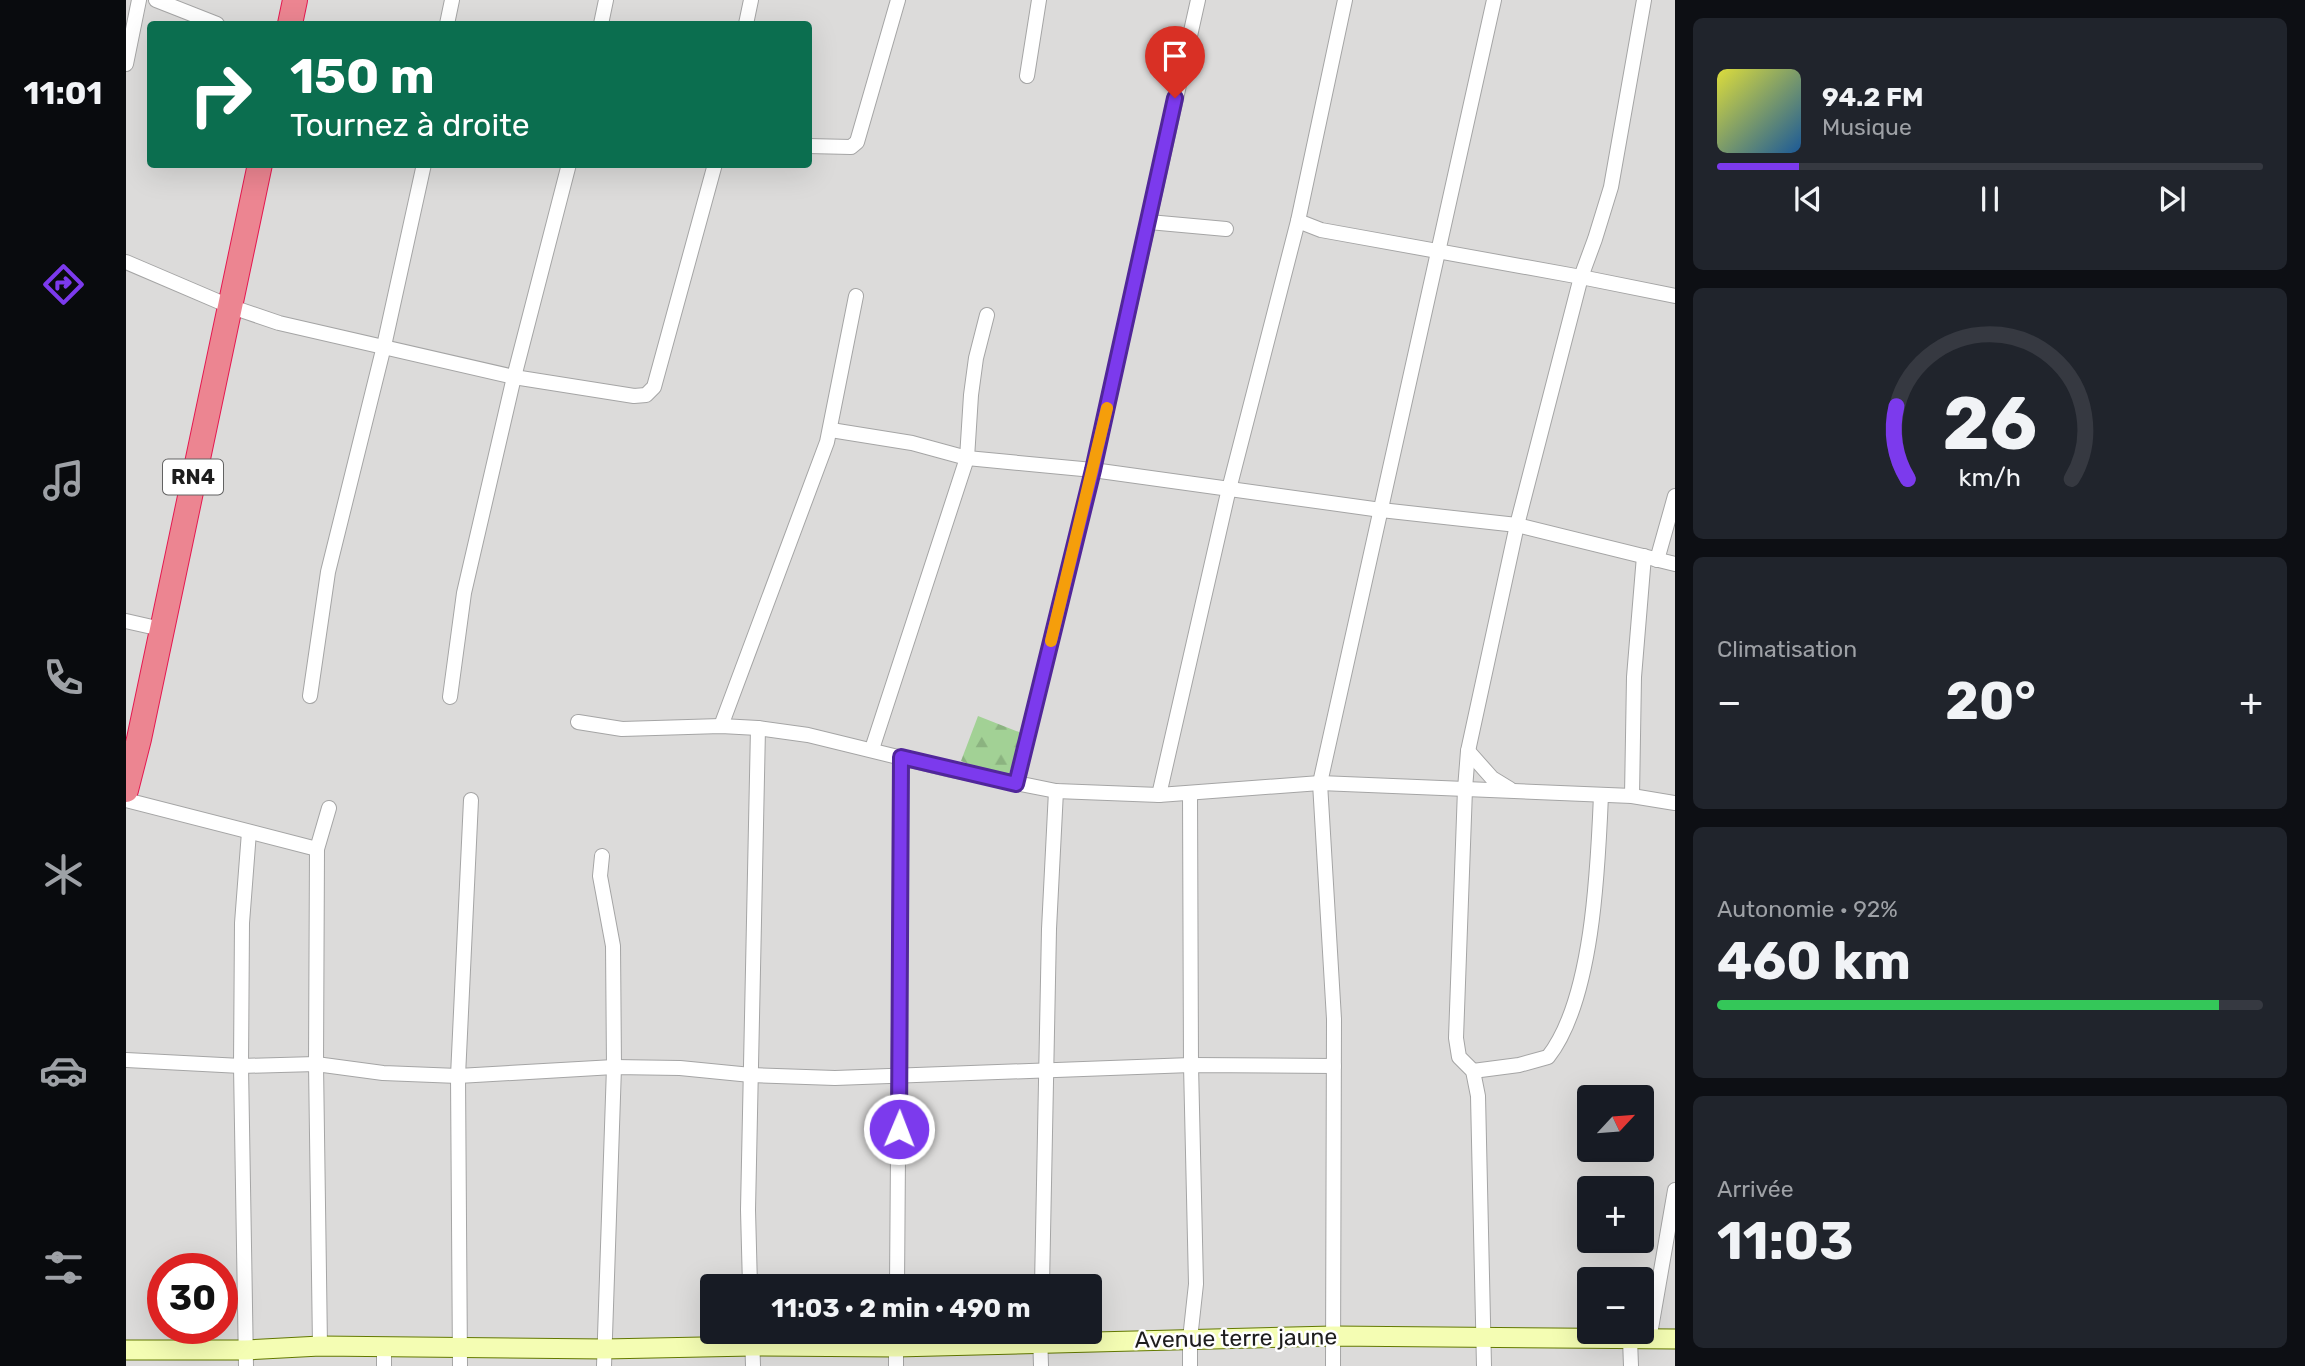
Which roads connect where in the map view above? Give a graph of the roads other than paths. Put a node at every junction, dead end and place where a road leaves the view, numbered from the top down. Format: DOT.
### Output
graph roads {
  1 [pos="139,0"];
  2 [pos="156,0"];
  3 [pos="295,0"];
  4 [pos="452,0"];
  5 [pos="606,0"];
  6 [pos="751,0"];
  7 [pos="898,0"];
  8 [pos="1039,0"];
  9 [pos="1198,0"];
  10 [pos="1345,0"];
  11 [pos="1494,0"];
  12 [pos="1644,0"];
  13 [pos="209,21"];
  14 [pos="291,21"];
  15 [pos="448,21"];
  16 [pos="602,21"];
  17 [pos="747,21"];
  18 [pos="126,64"];
  19 [pos="1027,76"];
  20 [pos="812,146"];
  21 [pos="259,168"];
  22 [pos="423,168"];
  23 [pos="568,168"];
  24 [pos="714,168"];
  25 [pos="1298,221"];
  26 [pos="1149,222"];
  27 [pos="1226,229"];
  28 [pos="1437,252"];
  29 [pos="126,262"];
  30 [pos="1581,277"];
  31 [pos="856,296"];
  32 [pos="1675,296"];
  33 [pos="229,306"];
  34 [pos="987,315"];
  35 [pos="384,346"];
  36 [pos="514,377"];
  37 [pos="831,430"];
  38 [pos="967,458"];
  39 [pos="1093,470"];
  40 [pos="1229,488"];
  41 [pos="1675,496"];
  42 [pos="1381,510"];
  43 [pos="1517,525"];
  44 [pos="1650,558"];
  45 [pos="1675,564"];
  46 [pos="126,621"];
  47 [pos="161,629"];
  48 [pos="310,696"];
  49 [pos="450,697"];
  50 [pos="578,722"];
  51 [pos="721,726"];
  52 [pos="758,728"];
  53 [pos="872,750"];
  54 [pos="1468,751"];
  55 [pos="901,757"];
  56 [pos="1320,783"];
  57 [pos="1016,784"];
  58 [pos="127,789"];
  59 [pos="1465,789"];
  60 [pos="1056,791"];
  61 [pos="1513,791"];
  62 [pos="1190,793"];
  63 [pos="1159,795"];
  64 [pos="1601,795"];
  65 [pos="1632,796"];
  66 [pos="471,800"];
  67 [pos="1675,803"];
  68 [pos="329,808"];
  69 [pos="249,832"];
  70 [pos="317,849"];
  71 [pos="603,856"];
  72 [pos="126,1060"];
  73 [pos="316,1064"];
  74 [pos="1191,1065"];
  75 [pos="241,1066"];
  76 [pos="1334,1066"];
  77 [pos="614,1068"];
  78 [pos="1047,1071"];
  79 [pos="1473,1071"];
  80 [pos="751,1075"];
  81 [pos="458,1076"];
  82 [pos="899,1076"];
  83 [pos="1675,1190"];
  84 [pos="750,1274"];
  85 [pos="897,1274"];
  86 [pos="1041,1274"];
  87 [pos="1654,1280"];
  88 [pos="1333,1336"];
  89 [pos="1484,1337"];
  90 [pos="1102,1338"];
  91 [pos="1190,1339"];
  92 [pos="1577,1339"];
  93 [pos="1675,1339"];
  94 [pos="1654,1340"];
  95 [pos="713,1344"];
  96 [pos="752,1344"];
  97 [pos="832,1344"];
  98 [pos="948,1344"];
  99 [pos="1040,1344"];
  100 [pos="1639,1344"];
  101 [pos="320,1346"];
  102 [pos="896,1348"];
  103 [pos="126,1350"];
  104 [pos="384,1356"];
  105 [pos="461,1356"];
  106 [pos="246,1358"];
  107 [pos="604,1358"];
  108 [pos="753,1366"];
  109 [pos="1041,1366"];
  110 [pos="1190,1366"];
  111 [pos="1333,1366"];
  112 [pos="1484,1366"];
  113 [pos="1631,1366"];
  1 -- 18 [label="street"];
  2 -- 13 [label="street"];
  3 -- 14 [label="highway"];
  4 -- 15 [label="street"];
  5 -- 16 [label="street"];
  6 -- 17 [label="street"];
  7 -- 20 [label="street"];
  8 -- 19 [label="street"];
  9 -- 26 [label="street"];
  10 -- 25 [label="street"];
  11 -- 28 [label="street"];
  12 -- 30 [label="street"];
  21 -- 33 [label="highway, RN4"];
  22 -- 35 [label="street"];
  23 -- 36 [label="street"];
  24 -- 36 [label="street"];
  25 -- 28 [label="street"];
  25 -- 40 [label="street"];
  26 -- 27 [label="street"];
  26 -- 39 [label="street"];
  28 -- 30 [label="street"];
  28 -- 42 [label="street"];
  29 -- 33 [label="street"];
  30 -- 32 [label="street"];
  30 -- 43 [label="street"];
  31 -- 37 [label="street"];
  33 -- 35 [label="street"];
  33 -- 47 [label="highway, RN4"];
  34 -- 38 [label="street"];
  35 -- 36 [label="street"];
  35 -- 48 [label="street"];
  36 -- 49 [label="street"];
  37 -- 38 [label="street"];
  37 -- 51 [label="street"];
  38 -- 39 [label="street"];
  38 -- 53 [label="street"];
  39 -- 40 [label="street"];
  39 -- 57 [label="street"];
  40 -- 42 [label="street"];
  40 -- 63 [label="street"];
  41 -- 44 [label="street"];
  42 -- 43 [label="street"];
  42 -- 56 [label="street"];
  43 -- 44 [label="street"];
  43 -- 54 [label="street"];
  44 -- 45 [label="street"];
  44 -- 65 [label="street"];
  46 -- 47 [label="street"];
  47 -- 58 [label="highway, RN4"];
  50 -- 51 [label="street"];
  51 -- 52 [label="street"];
  52 -- 53 [label="street"];
  52 -- 80 [label="street"];
  53 -- 55 [label="street"];
  54 -- 59 [label="street"];
  54 -- 61 [label="street"];
  55 -- 57 [label="street"];
  55 -- 82 [label="street"];
  56 -- 59 [label="street"];
  56 -- 62 [label="street"];
  56 -- 76 [label="street"];
  57 -- 60 [label="street"];
  58 -- 69 [label="street"];
  59 -- 61 [label="street"];
  59 -- 79 [label="street"];
  60 -- 63 [label="street"];
  60 -- 78 [label="street"];
  61 -- 64 [label="street"];
  62 -- 63 [label="street"];
  62 -- 74 [label="street"];
  64 -- 65 [label="street"];
  64 -- 79 [label="street"];
  65 -- 67 [label="street"];
  66 -- 81 [label="street"];
  68 -- 70 [label="street"];
  69 -- 70 [label="street"];
  69 -- 75 [label="street"];
  70 -- 73 [label="street"];
  71 -- 77 [label="street"];
  72 -- 75 [label="street"];
  73 -- 75 [label="street"];
  73 -- 81 [label="street"];
  73 -- 101 [label="street"];
  74 -- 76 [label="street"];
  74 -- 78 [label="street"];
  74 -- 91 [label="street"];
  75 -- 106 [label="street"];
  76 -- 88 [label="street"];
  77 -- 80 [label="street"];
  77 -- 81 [label="street"];
  77 -- 107 [label="street"];
  78 -- 82 [label="street"];
  78 -- 86 [label="street"];
  79 -- 89 [label="street"];
  80 -- 82 [label="street"];
  80 -- 84 [label="street"];
  81 -- 105 [label="street"];
  82 -- 85 [label="street"];
  83 -- 87 [label="street"];
  88 -- 89 [label="street, Avenue terre jaune"];
  88 -- 91 [label="street, Avenue terre jaune"];
  88 -- 111 [label="street"];
  89 -- 92 [label="street, Avenue terre jaune"];
  89 -- 112 [label="street"];
  90 -- 91 [label="street, Avenue terre jaune"];
  91 -- 110 [label="street"];
  93 -- 94 [label="street, Avenue terre jaune"];
  95 -- 107 [label="street, Avenue terre jaune"];
  96 -- 108 [label="street"];
  97 -- 102 [label="street, Avenue terre jaune"];
  98 -- 102 [label="street, Avenue terre jaune"];
  99 -- 109 [label="street"];
  100 -- 113 [label="street"];
  101 -- 104 [label="street, Avenue terre jaune"];
  101 -- 106 [label="street, Avenue terre jaune"];
  103 -- 106 [label="street, Avenue terre jaune"];
  104 -- 105 [label="street, Avenue terre jaune"];
  105 -- 107 [label="street, Avenue terre jaune"];
}
